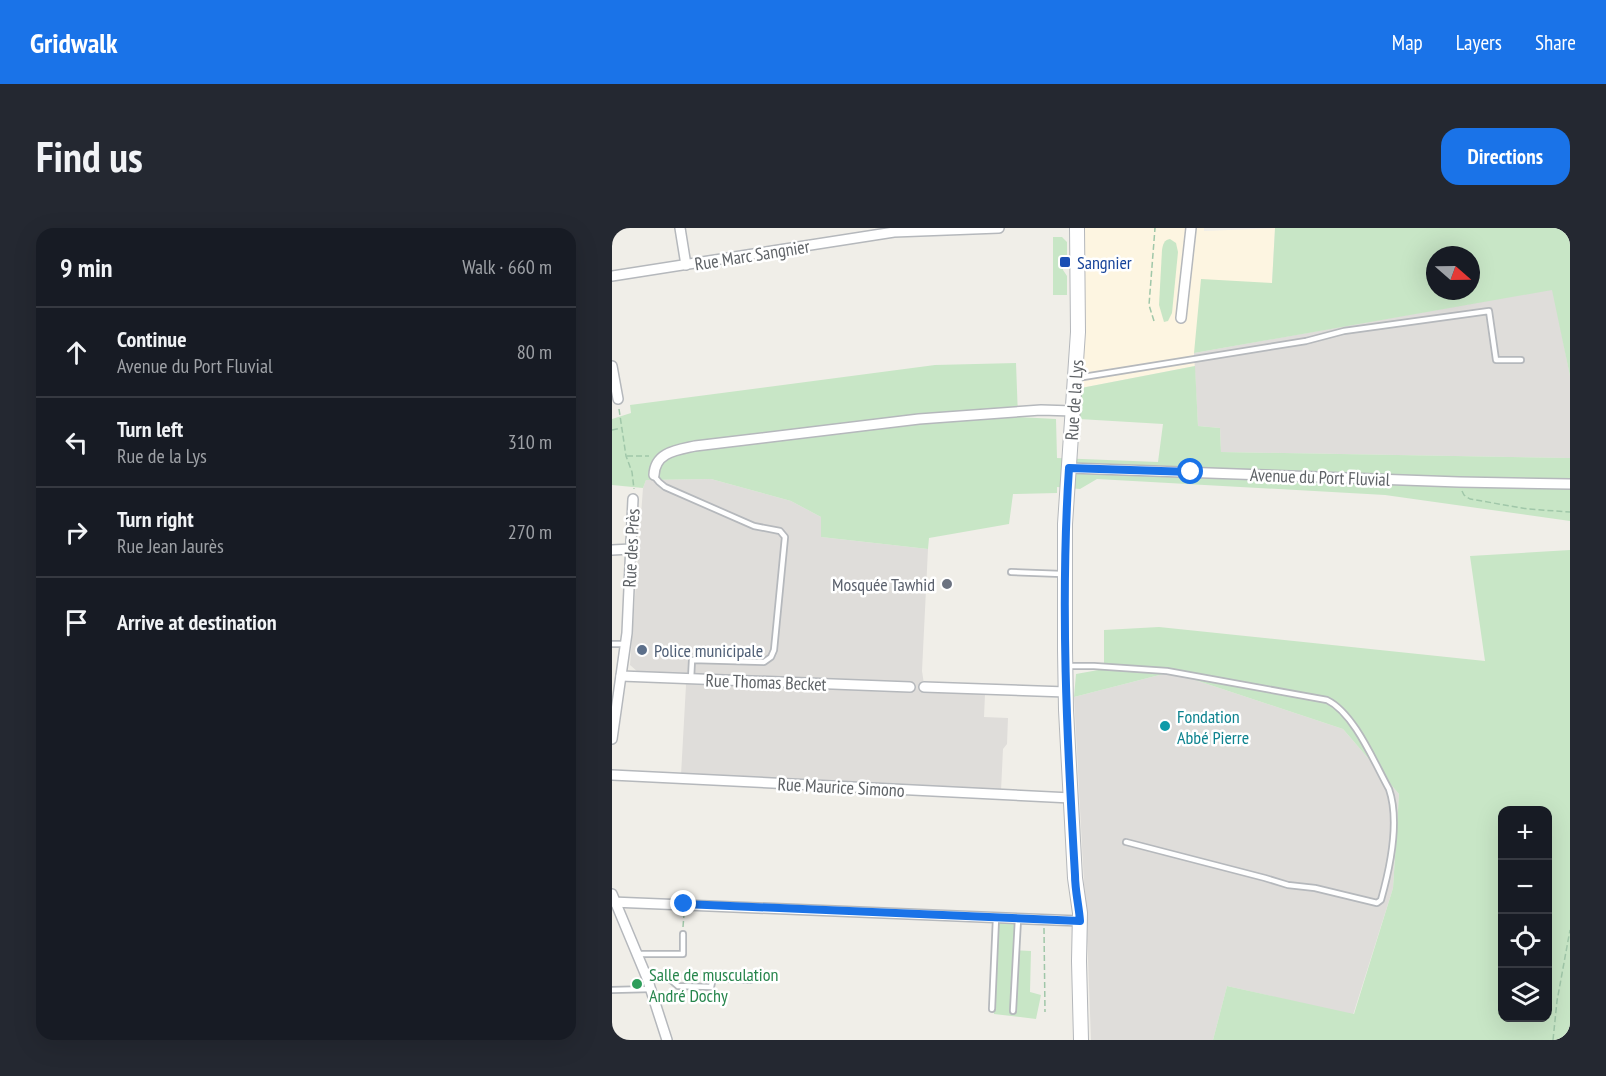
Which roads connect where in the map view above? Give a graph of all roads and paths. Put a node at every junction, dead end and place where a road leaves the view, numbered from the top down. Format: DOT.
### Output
graph roads {
  1 [pos="680,228"];
  2 [pos="999,228"];
  3 [pos="1077,228"];
  4 [pos="1155,228"];
  5 [pos="1191,228"];
  6 [pos="686,265"];
  7 [pos="612,276"];
  8 [pos="1181,318"];
  9 [pos="1154,321"];
  10 [pos="1521,360"];
  11 [pos="612,366"];
  12 [pos="1075,378"];
  13 [pos="618,399"];
  14 [pos="1073,411"];
  15 [pos="622,428"];
  16 [pos="612,430"];
  17 [pos="626,456"];
  18 [pos="663,456"];
  19 [pos="1069,468"];
  20 [pos="654,475"];
  21 [pos="1460,482"];
  22 [pos="1570,484"];
  23 [pos="633,499"];
  24 [pos="1570,512"];
  25 [pos="631,549"];
  26 [pos="612,550"];
  27 [pos="1011,572"];
  28 [pos="1065,574"];
  29 [pos="612,644"];
  30 [pos="625,644"];
  31 [pos="1065,666"];
  32 [pos="621,676"];
  33 [pos="691,679"];
  34 [pos="910,687"];
  35 [pos="924,687"];
  36 [pos="1065,692"];
  37 [pos="612,739"];
  38 [pos="612,775"];
  39 [pos="1071,798"];
  40 [pos="1126,842"];
  41 [pos="613,900"];
  42 [pos="684,904"];
  43 [pos="996,918"];
  44 [pos="1018,919"];
  45 [pos="1044,920"];
  46 [pos="1080,921"];
  47 [pos="1570,930"];
  48 [pos="683,934"];
  49 [pos="637,954"];
  50 [pos="647,978"];
  51 [pos="750,980"];
  52 [pos="651,989"];
  53 [pos="612,990"];
  54 [pos="992,1009"];
  55 [pos="1013,1011"];
  56 [pos="1045,1012"];
  57 [pos="667,1040"];
  58 [pos="1081,1040"];
  59 [pos="1553,1040"];
  1 -- 6 [label="street"];
  2 -- 6 [label="street, Rue Marc Sangnier"];
  3 -- 12 [label="main road, Rue de la Lys"];
  4 -- 9 [label="path"];
  5 -- 8 [label="street"];
  6 -- 7 [label="street, Rue Marc Sangnier"];
  10 -- 12 [label="lane"];
  11 -- 13 [label="street"];
  12 -- 14 [label="main road, Rue de la Lys"];
  13 -- 15 [label="path"];
  14 -- 18 [label="street"];
  14 -- 19 [label="main road, Rue de la Lys"];
  15 -- 16 [label="path"];
  15 -- 17 [label="path"];
  17 -- 18 [label="path"];
  17 -- 23 [label="path"];
  18 -- 20 [label="street"];
  19 -- 21 [label="street, Avenue du Port Fluvial"];
  19 -- 28 [label="main road, Rue de la Lys"];
  20 -- 33 [label="lane"];
  21 -- 22 [label="street, Avenue du Port Fluvial"];
  21 -- 24 [label="path"];
  23 -- 25 [label="street, Rue des Près"];
  25 -- 26 [label="street"];
  25 -- 30 [label="street, Rue des Près"];
  27 -- 28 [label="lane"];
  28 -- 31 [label="main road, Rue de la Lys"];
  29 -- 30 [label="lane"];
  30 -- 32 [label="street, Rue des Près"];
  31 -- 36 [label="main road, Rue de la Lys"];
  31 -- 40 [label="lane"];
  32 -- 33 [label="street, Rue Thomas Becket"];
  32 -- 37 [label="street, Rue des Près"];
  33 -- 34 [label="street, Rue Thomas Becket"];
  35 -- 36 [label="street"];
  36 -- 39 [label="main road, Rue de la Lys"];
  38 -- 39 [label="street, Rue Maurice Simono"];
  39 -- 46 [label="main road, Rue de la Lys"];
  41 -- 42 [label="street"];
  41 -- 49 [label="street"];
  42 -- 43 [label="street"];
  42 -- 48 [label="path"];
  43 -- 44 [label="street"];
  43 -- 54 [label="lane"];
  44 -- 45 [label="street"];
  44 -- 55 [label="lane"];
  45 -- 46 [label="street"];
  45 -- 56 [label="path"];
  46 -- 58 [label="main road, Rue de la Lys"];
  47 -- 59 [label="path"];
  48 -- 49 [label="lane"];
  49 -- 50 [label="street"];
  50 -- 51 [label="lane"];
  50 -- 52 [label="street"];
  52 -- 53 [label="lane"];
  52 -- 57 [label="street"];
}
